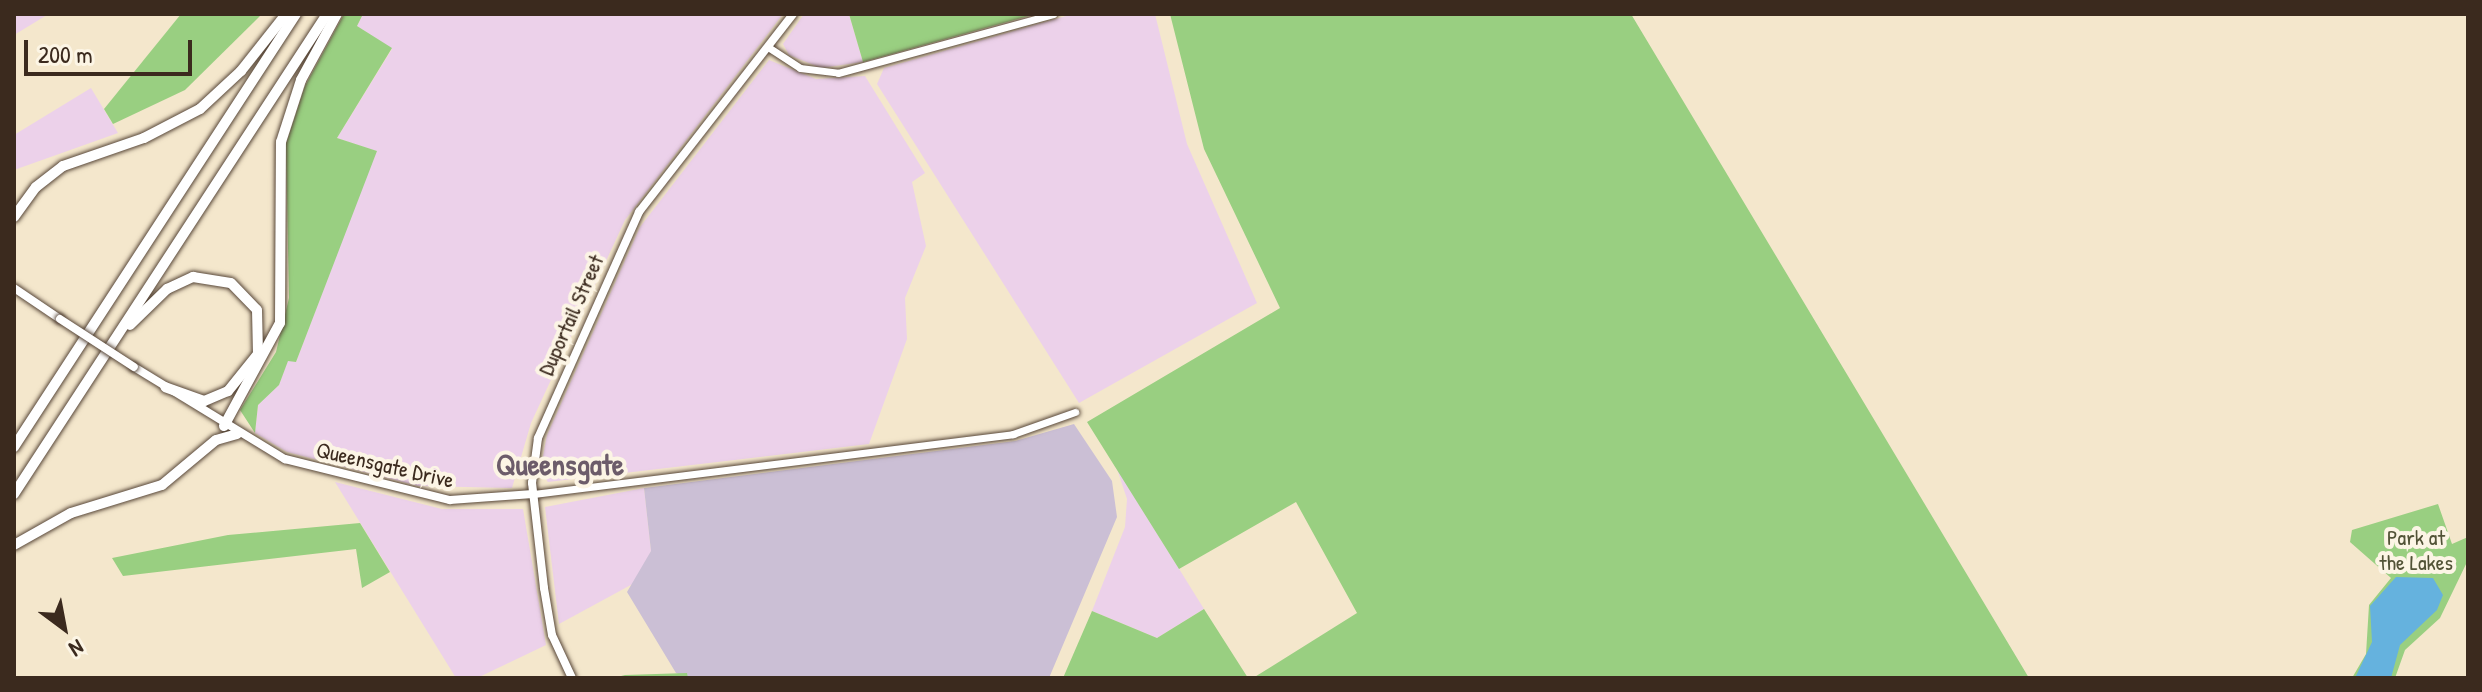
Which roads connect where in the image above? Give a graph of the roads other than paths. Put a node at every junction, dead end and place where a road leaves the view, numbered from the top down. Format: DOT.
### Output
graph roads {
  1 [pos="286,14"];
  2 [pos="296,14"];
  3 [pos="327,14"];
  4 [pos="337,14"];
  5 [pos="793,14"];
  6 [pos="1053,14"];
  7 [pos="768,47"];
  8 [pos="15,215"];
  9 [pos="15,290"];
  10 [pos="90,377"];
  11 [pos="165,387"];
  12 [pos="1075,412"];
  13 [pos="224,426"];
  14 [pos="237,434"];
  15 [pos="14,447"];
  16 [pos="14,494"];
  17 [pos="533,494"];
  18 [pos="14,545"];
  19 [pos="572,678"];
  1 -- 8 [label="highway"];
  2 -- 15 [label="highway"];
  3 -- 10 [label="highway"];
  4 -- 13 [label="highway"];
  5 -- 7 [label="main road, Duportail Street"];
  6 -- 7 [label="street"];
  7 -- 17 [label="main road, Duportail Street"];
  9 -- 11 [label="main road, Queensgate Drive, bridge"];
  10 -- 11 [label="highway"];
  10 -- 16 [label="highway"];
  11 -- 13 [label="main road, Queensgate Drive"];
  12 -- 17 [label="street, Queensgate Drive"];
  13 -- 14 [label="main road, Queensgate Drive"];
  14 -- 17 [label="main road, Queensgate Drive"];
  14 -- 18 [label="highway"];
  17 -- 19 [label="main road, Duportail Street"];
}
